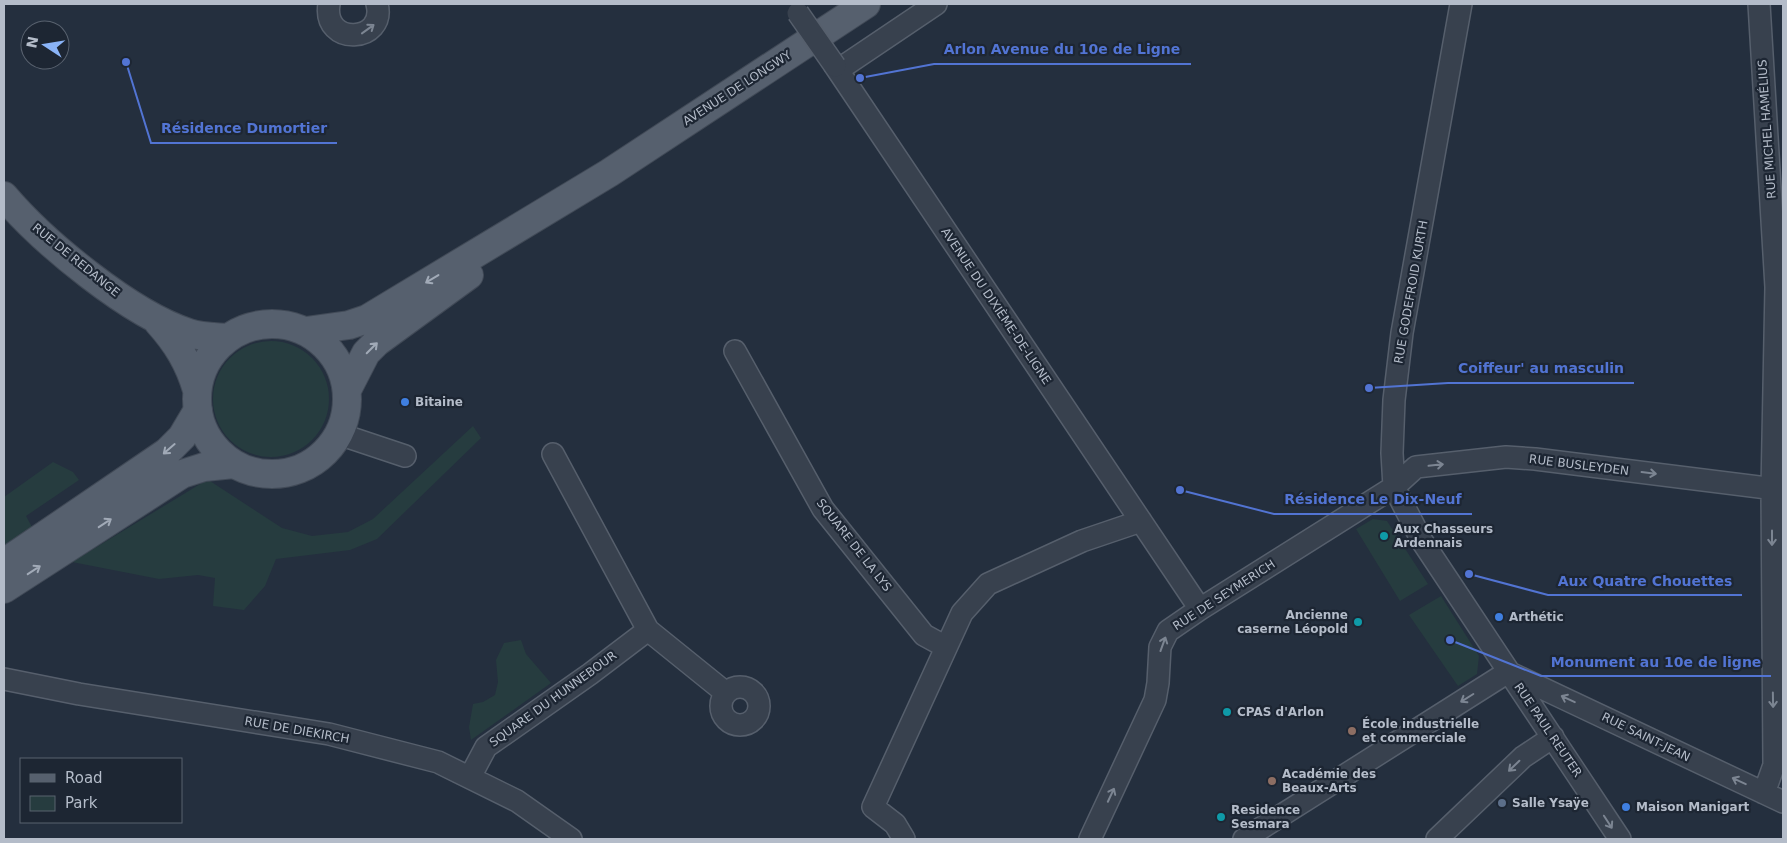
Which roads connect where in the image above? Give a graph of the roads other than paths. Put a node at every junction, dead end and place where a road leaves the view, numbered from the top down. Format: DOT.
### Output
graph roads {
  1 [pos="329,4"];
  2 [pos="377,4"];
  3 [pos="866,4"];
  4 [pos="936,4"];
  5 [pos="1461,4"];
  6 [pos="1759,4"];
  7 [pos="795,8"];
  8 [pos="837,68"];
  9 [pos="609,173"];
  10 [pos="4,196"];
  11 [pos="1780,286"];
  12 [pos="154,318"];
  13 [pos="306,331"];
  14 [pos="227,338"];
  15 [pos="735,351"];
  16 [pos="348,390"];
  17 [pos="197,400"];
  18 [pos="339,434"];
  19 [pos="553,454"];
  20 [pos="405,456"];
  21 [pos="234,464"];
  22 [pos="1394,487"];
  23 [pos="1777,489"];
  24 [pos="1141,521"];
  25 [pos="58,540"];
  26 [pos="4,563"];
  27 [pos="4,590"];
  28 [pos="1200,609"];
  29 [pos="648,630"];
  30 [pos="946,647"];
  31 [pos="1508,672"];
  32 [pos="4,679"];
  33 [pos="726,693"];
  34 [pos="1553,737"];
  35 [pos="470,777"];
  36 [pos="1764,792"];
  37 [pos="1783,802"];
  38 [pos="571,839"];
  39 [pos="904,839"];
  40 [pos="1090,839"];
  41 [pos="1244,839"];
  42 [pos="1437,839"];
  43 [pos="1620,839"];
  1 -- 2 [label="street, one-way"];
  3 -- 9 [label="main road, AVENUE DE LONGWY"];
  4 -- 8 [label="street"];
  5 -- 22 [label="street, RUE GODEFROID KURTH"];
  6 -- 11 [label="street, RUE MICHEL HAMÉLIUS"];
  7 -- 8 [label="street, AVENUE DU DIXIÈME-DE-LIGNE, bridge"];
  8 -- 24 [label="street, AVENUE DU DIXIÈME-DE-LIGNE"];
  9 -- 13 [label="main road, one-way"];
  16 -- 9 [label="main road, one-way"];
  10 -- 12 [label="main road, RUE DE REDANGE"];
  11 -- 23 [label="street, RUE MICHEL HAMÉLIUS"];
  12 -- 14 [label="main road"];
  12 -- 17 [label="main road"];
  13 -- 14 [label="main road"];
  13 -- 16 [label="main road"];
  14 -- 17 [label="main road"];
  15 -- 30 [label="street, SQUARE DE LA LYS"];
  16 -- 18 [label="main road"];
  17 -- 21 [label="main road"];
  17 -- 25 [label="main road, one-way"];
  18 -- 20 [label="street"];
  18 -- 21 [label="main road"];
  19 -- 29 [label="street"];
  25 -- 21 [label="main road, one-way"];
  22 -- 23 [label="street, RUE BUSLEYDEN, one-way"];
  22 -- 28 [label="street, RUE DE SEYMERICH"];
  22 -- 31 [label="street, RUE GODEFROID KURTH"];
  23 -- 36 [label="street, RUE MICHEL HAMÉLIUS, one-way"];
  24 -- 28 [label="street, AVENUE DU DIXIÈME-DE-LIGNE"];
  24 -- 30 [label="street"];
  25 -- 26 [label="main road"];
  27 -- 25 [label="main road, one-way"];
  40 -- 28 [label="street, RUE DE SEYMERICH, one-way"];
  29 -- 33 [label="street"];
  29 -- 35 [label="street, SQUARE DU HUNNEBOUR"];
  30 -- 39 [label="street"];
  31 -- 34 [label="street, RUE PAUL REUTER"];
  36 -- 31 [label="street, RUE SAINT-JEAN, one-way"];
  31 -- 41 [label="street, one-way"];
  32 -- 35 [label="street, RUE DE DIEKIRCH"];
  34 -- 42 [label="street, one-way"];
  34 -- 43 [label="street, RUE PAUL REUTER, one-way"];
  35 -- 38 [label="street, RUE DE DIEKIRCH"];
  36 -- 37 [label="street, RUE SAINT-JEAN"];
}
